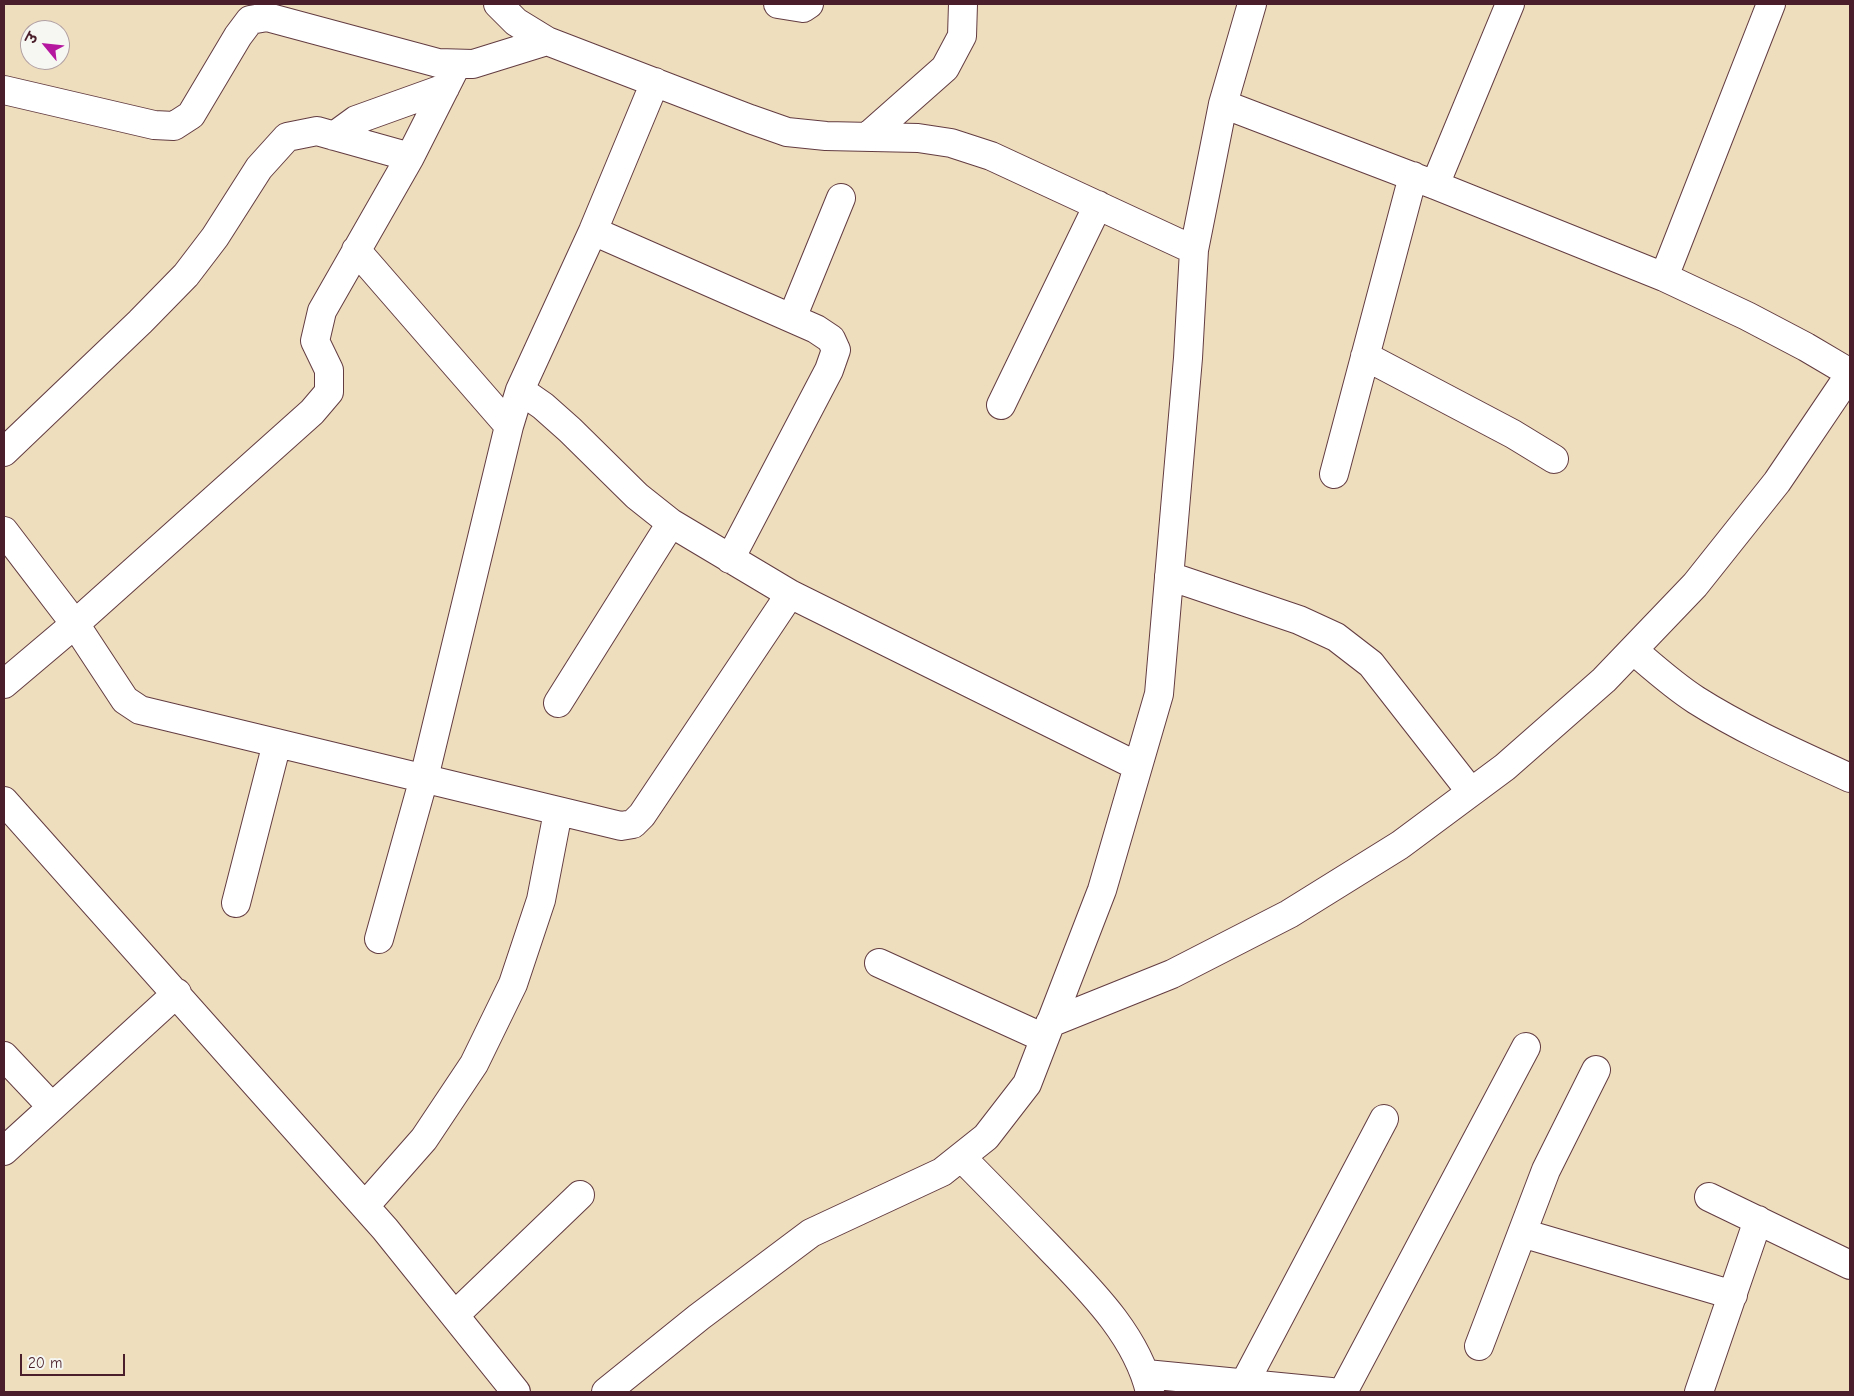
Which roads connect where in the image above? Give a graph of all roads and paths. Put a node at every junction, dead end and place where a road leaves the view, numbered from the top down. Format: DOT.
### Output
graph roads {
  1 [pos="778,4"];
  2 [pos="809,4"];
  3 [pos="963,4"];
  4 [pos="1252,4"];
  5 [pos="1510,4"];
  6 [pos="1771,4"];
  7 [pos="507,13"];
  8 [pos="547,41"];
  9 [pos="465,64"];
  10 [pos="655,82"];
  11 [pos="445,88"];
  12 [pos="4,90"];
  13 [pos="1223,104"];
  14 [pos="334,136"];
  15 [pos="867,137"];
  16 [pos="410,157"];
  17 [pos="1424,180"];
  18 [pos="841,198"];
  19 [pos="1098,205"];
  20 [pos="592,231"];
  21 [pos="356,250"];
  22 [pos="1194,250"];
  23 [pos="1664,277"];
  24 [pos="792,318"];
  25 [pos="1365,356"];
  26 [pos="1850,374"];
  27 [pos="520,390"];
  28 [pos="1000,405"];
  29 [pos="509,426"];
  30 [pos="4,452"];
  31 [pos="1554,459"];
  32 [pos="1334,474"];
  33 [pos="671,523"];
  34 [pos="4,531"];
  35 [pos="730,559"];
  36 [pos="1169,576"];
  37 [pos="790,594"];
  38 [pos="75,624"];
  39 [pos="1633,650"];
  40 [pos="4,684"];
  41 [pos="558,703"];
  42 [pos="277,743"];
  43 [pos="1137,766"];
  44 [pos="424,778"];
  45 [pos="1850,778"];
  46 [pos="1471,792"];
  47 [pos="4,801"];
  48 [pos="558,812"];
  49 [pos="236,903"];
  50 [pos="379,938"];
  51 [pos="878,963"];
  52 [pos="177,994"];
  53 [pos="1047,1030"];
  54 [pos="1526,1047"];
  55 [pos="4,1056"];
  56 [pos="1596,1070"];
  57 [pos="52,1107"];
  58 [pos="1384,1119"];
  59 [pos="4,1151"];
  60 [pos="961,1156"];
  61 [pos="580,1195"];
  62 [pos="1709,1197"];
  63 [pos="365,1206"];
  64 [pos="1758,1220"];
  65 [pos="1522,1233"];
  66 [pos="1850,1265"];
  67 [pos="1732,1295"];
  68 [pos="455,1315"];
  69 [pos="1479,1346"];
  70 [pos="1148,1383"];
  71 [pos="1244,1384"];
  72 [pos="516,1392"];
  73 [pos="606,1392"];
  74 [pos="1331,1392"];
  75 [pos="1343,1392"];
  76 [pos="1699,1392"];
  1 -- 2 [label="street"];
  3 -- 15 [label="street"];
  4 -- 13 [label="street"];
  5 -- 17 [label="street"];
  6 -- 23 [label="street"];
  7 -- 8 [label="street"];
  7 -- 9 [label="street"];
  8 -- 9 [label="street"];
  8 -- 10 [label="street"];
  9 -- 11 [label="street"];
  9 -- 12 [label="street"];
  10 -- 15 [label="street"];
  10 -- 20 [label="street"];
  11 -- 14 [label="street"];
  11 -- 16 [label="street"];
  13 -- 17 [label="street"];
  13 -- 22 [label="street"];
  14 -- 16 [label="street"];
  14 -- 30 [label="street"];
  15 -- 19 [label="street"];
  16 -- 21 [label="street"];
  17 -- 23 [label="street"];
  17 -- 25 [label="street"];
  18 -- 24 [label="street"];
  19 -- 22 [label="street"];
  19 -- 28 [label="street"];
  20 -- 24 [label="street"];
  20 -- 27 [label="street"];
  21 -- 29 [label="street"];
  21 -- 38 [label="street"];
  22 -- 36 [label="street"];
  23 -- 26 [label="street"];
  24 -- 35 [label="street"];
  25 -- 31 [label="street"];
  25 -- 32 [label="street"];
  26 -- 39 [label="street"];
  27 -- 29 [label="street"];
  27 -- 33 [label="street"];
  29 -- 44 [label="street"];
  33 -- 35 [label="street"];
  33 -- 41 [label="street"];
  34 -- 38 [label="street"];
  35 -- 37 [label="street"];
  36 -- 43 [label="street"];
  36 -- 46 [label="street"];
  37 -- 43 [label="street"];
  37 -- 48 [label="street"];
  38 -- 40 [label="street"];
  38 -- 42 [label="street"];
  39 -- 45 [label="street"];
  39 -- 46 [label="street"];
  42 -- 44 [label="street"];
  42 -- 49 [label="street"];
  43 -- 53 [label="street"];
  44 -- 48 [label="street"];
  44 -- 50 [label="street"];
  46 -- 53 [label="street"];
  47 -- 52 [label="street"];
  48 -- 63 [label="street"];
  51 -- 53 [label="street"];
  52 -- 57 [label="street"];
  52 -- 63 [label="street"];
  53 -- 60 [label="street"];
  54 -- 75 [label="street"];
  55 -- 57 [label="street"];
  56 -- 65 [label="street"];
  57 -- 59 [label="street"];
  58 -- 71 [label="street"];
  60 -- 70 [label="street"];
  60 -- 73 [label="street"];
  61 -- 68 [label="street"];
  62 -- 64 [label="street"];
  63 -- 68 [label="street"];
  64 -- 66 [label="street"];
  64 -- 67 [label="street"];
  65 -- 67 [label="street"];
  65 -- 69 [label="street"];
  67 -- 76 [label="street"];
  68 -- 72 [label="street"];
  70 -- 71 [label="street"];
  71 -- 74 [label="street"];
}
